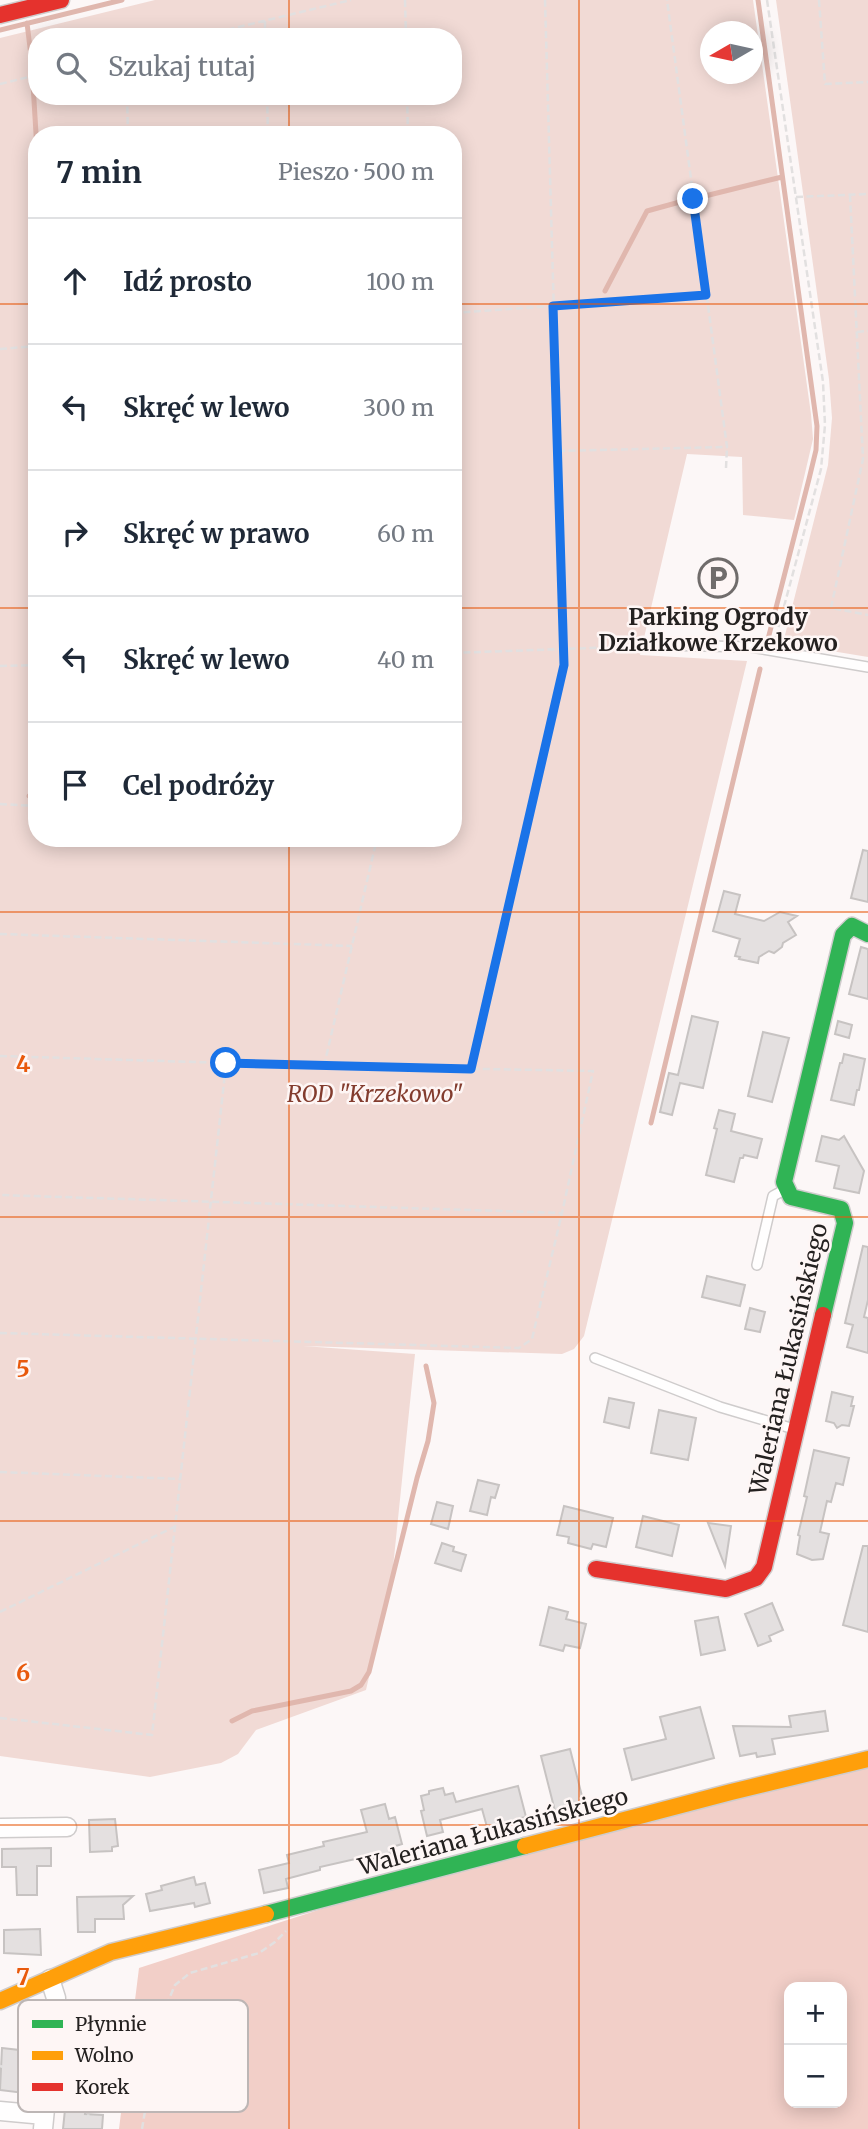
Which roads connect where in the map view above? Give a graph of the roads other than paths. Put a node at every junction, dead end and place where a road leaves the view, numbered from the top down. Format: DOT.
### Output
graph roads {
  1 [pos="61,0"];
  2 [pos="21,5"];
  3 [pos="0,15"];
  4 [pos="659,645"];
  5 [pos="868,667"];
  6 [pos="868,934"];
  7 [pos="787,1189"];
  8 [pos="757,1265"];
  9 [pos="595,1358"];
  10 [pos="797,1429"];
  11 [pos="596,1569"];
  12 [pos="868,1759"];
  13 [pos="67,1827"];
  14 [pos="0,1828"];
  15 [pos="50,1979"];
  16 [pos="56,2000"];
  17 [pos="0,2001"];
  18 [pos="0,2111"];
  19 [pos="47,2117"];
  1 -- 2 [label="street"];
  2 -- 3 [label="street"];
  4 -- 5 [label="lane"];
  6 -- 7 [label="street"];
  7 -- 8 [label="lane"];
  7 -- 10 [label="street, Waleriana Łukasińskiego"];
  9 -- 10 [label="lane"];
  10 -- 11 [label="street, Waleriana Łukasińskiego"];
  12 -- 15 [label="street, Waleriana Łukasińskiego"];
  13 -- 14 [label="street"];
  15 -- 16 [label="street"];
  15 -- 17 [label="street, Waleriana Łukasińskiego"];
  18 -- 19 [label="street"];
}
